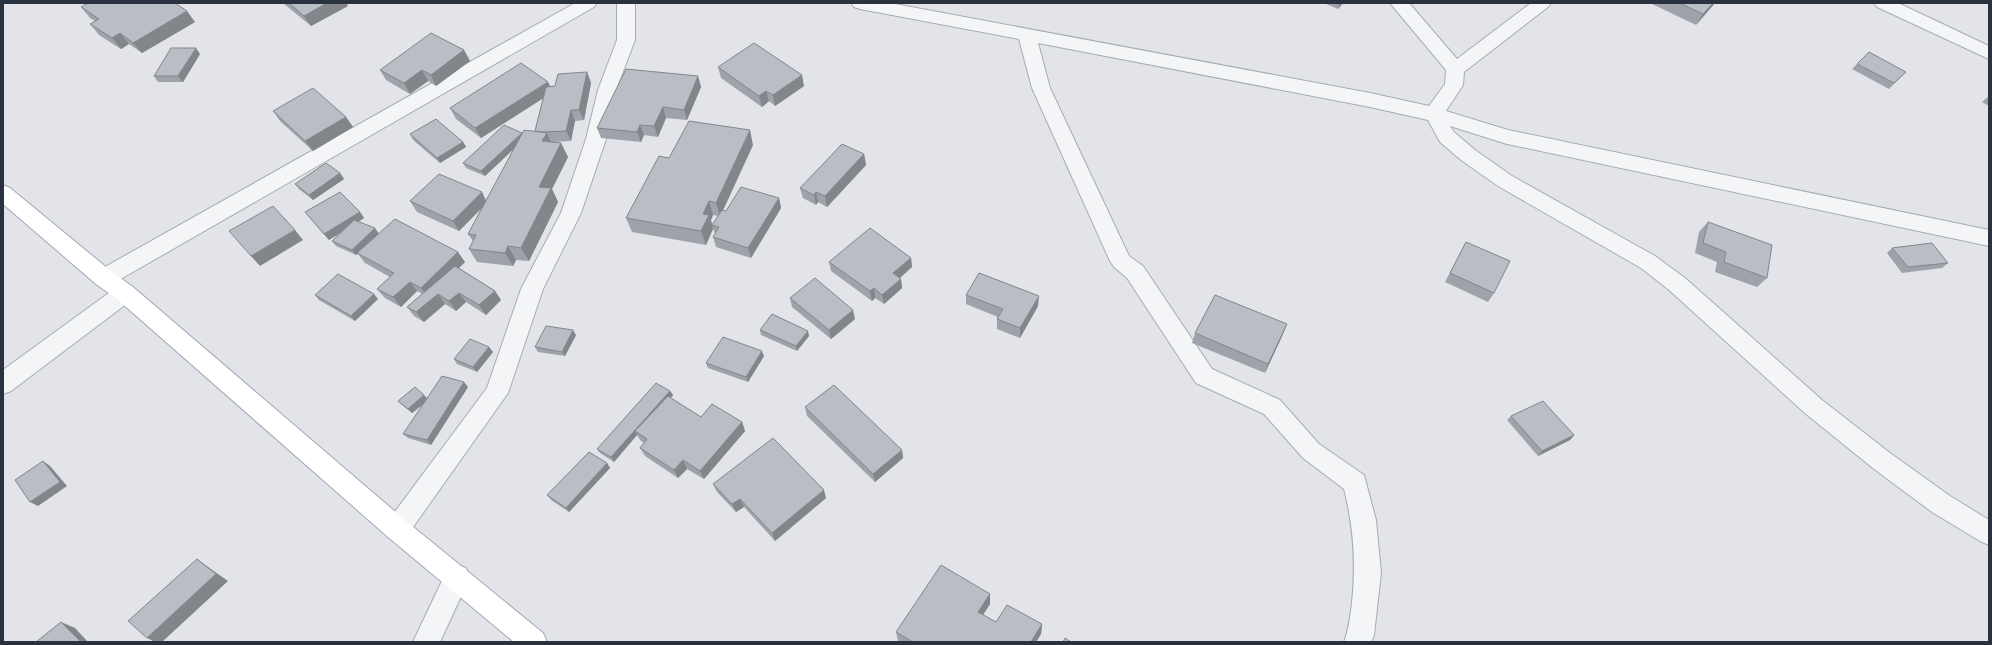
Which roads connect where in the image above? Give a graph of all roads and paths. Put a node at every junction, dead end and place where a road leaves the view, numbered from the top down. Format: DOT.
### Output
graph roads {
  1 [pos="588,3"];
  2 [pos="626,3"];
  3 [pos="860,3"];
  4 [pos="1398,3"];
  5 [pos="1542,3"];
  6 [pos="1883,3"];
  7 [pos="1027,36"];
  8 [pos="1989,53"];
  9 [pos="1455,70"];
  10 [pos="1434,114"];
  11 [pos="3,193"];
  12 [pos="1989,238"];
  13 [pos="104,278"];
  14 [pos="125,293"];
  15 [pos="3,384"];
  16 [pos="397,529"];
  17 [pos="1989,533"];
  18 [pos="457,577"];
  19 [pos="426,642"];
  20 [pos="534,642"];
  21 [pos="1357,642"];
  1 -- 13 [label="street"];
  2 -- 16 [label="street"];
  3 -- 7 [label="street"];
  4 -- 9 [label="street"];
  5 -- 9 [label="street"];
  6 -- 8 [label="street"];
  7 -- 10 [label="street"];
  7 -- 21 [label="street"];
  9 -- 10 [label="street"];
  10 -- 12 [label="street"];
  10 -- 17 [label="street"];
  11 -- 13 [label="main road"];
  13 -- 14 [label="main road"];
  14 -- 15 [label="street"];
  14 -- 16 [label="main road"];
  16 -- 18 [label="main road"];
  18 -- 19 [label="street"];
  18 -- 20 [label="main road"];
}
